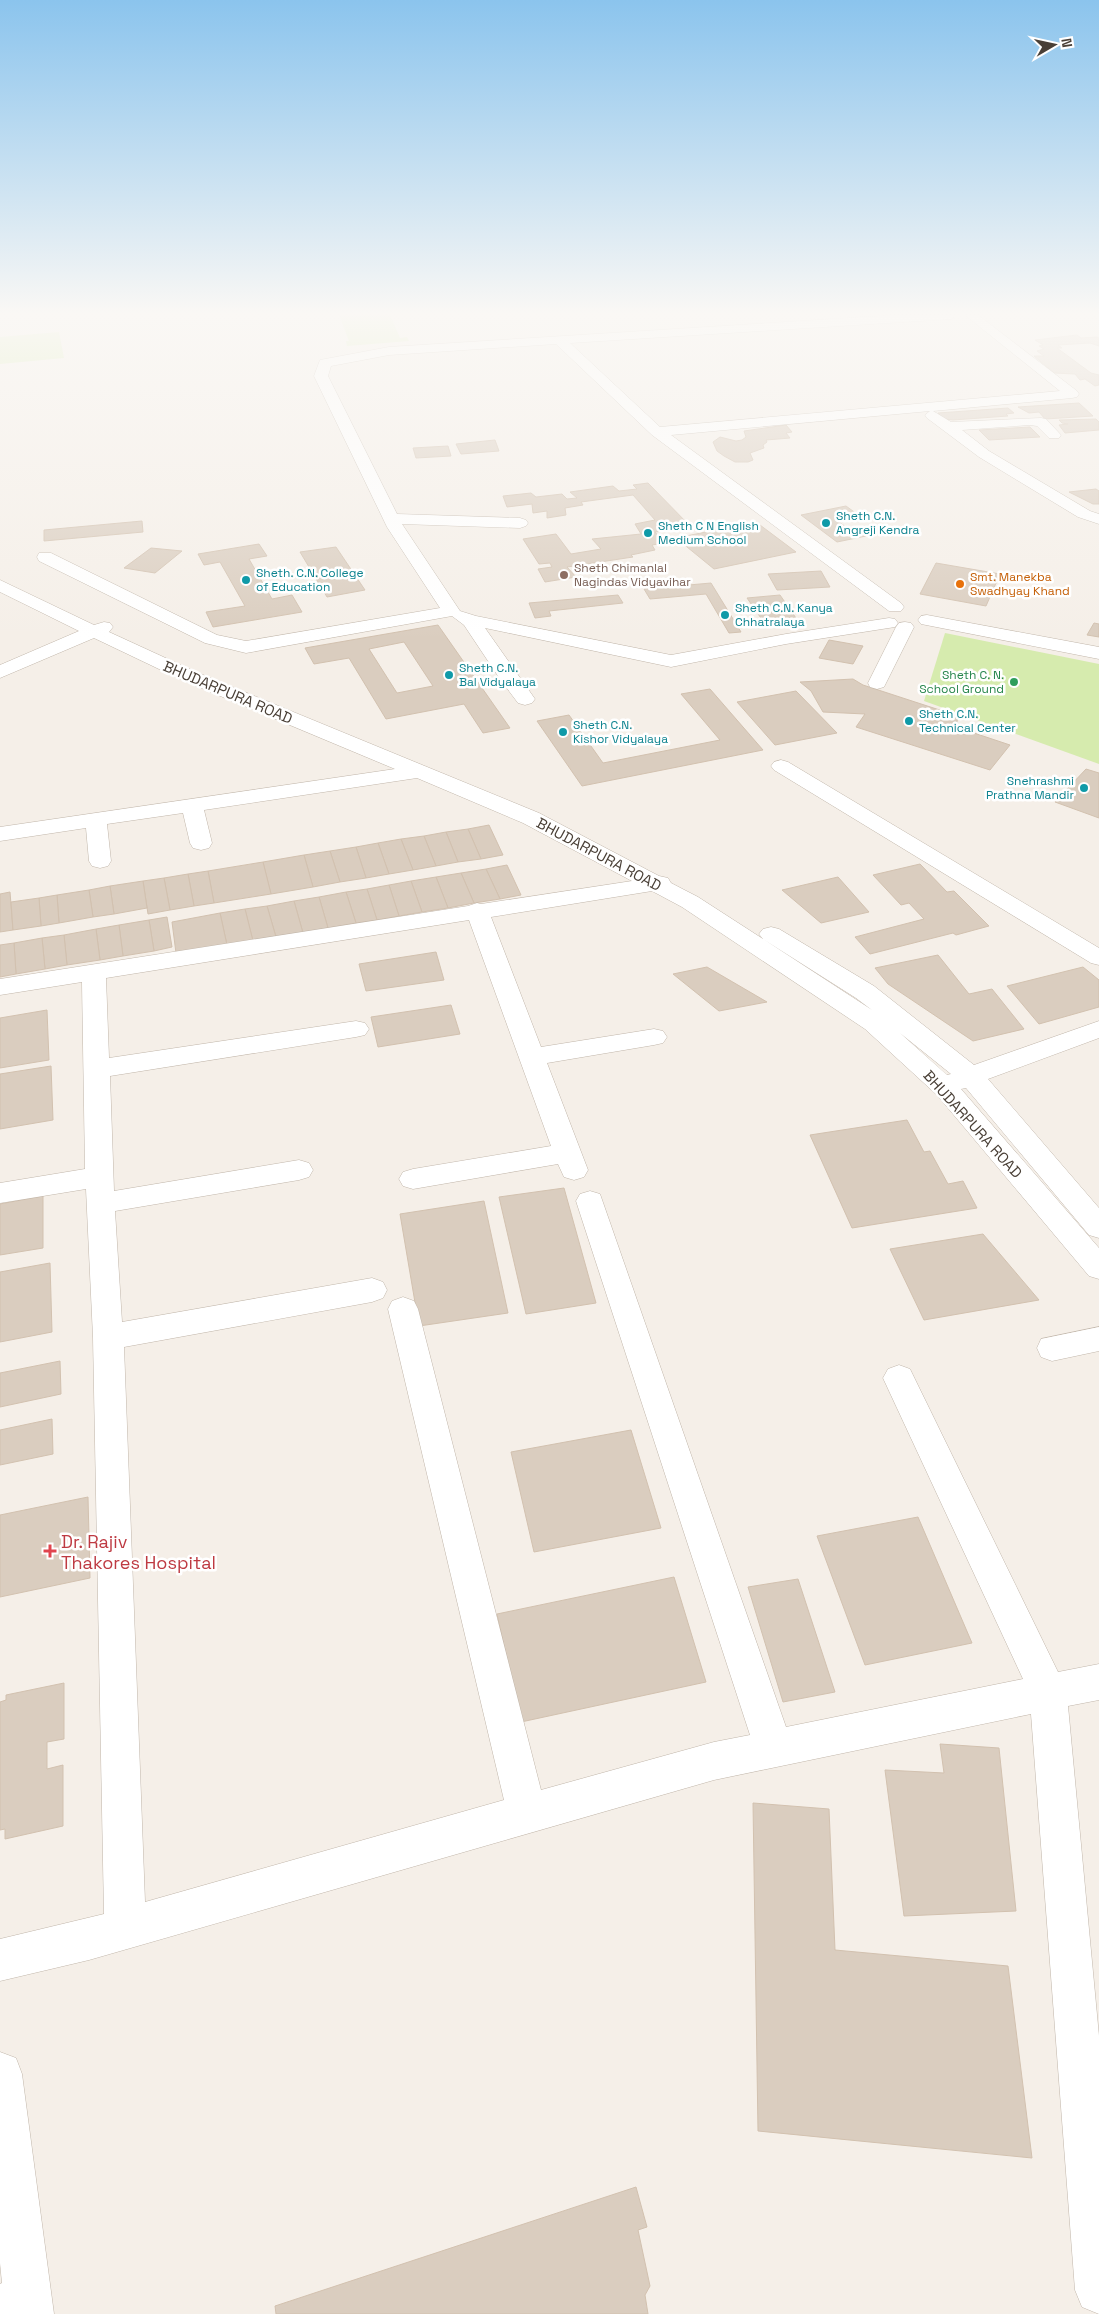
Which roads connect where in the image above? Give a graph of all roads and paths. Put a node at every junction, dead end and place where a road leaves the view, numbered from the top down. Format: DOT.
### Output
graph roads {
  1 [pos="344,423"];
  2 [pos="647,423"];
  3 [pos="755,423"];
  4 [pos="942,423"];
  5 [pos="1007,423"];
  6 [pos="1042,423"];
  7 [pos="948,428"];
  8 [pos="657,432"];
  9 [pos="1054,435"];
  10 [pos="391,519"];
  11 [pos="1099,519"];
  12 [pos="520,523"];
  13 [pos="45,558"];
  14 [pos="0,572"];
  15 [pos="0,585"];
  16 [pos="451,611"];
  17 [pos="896,619"];
  18 [pos="471,621"];
  19 [pos="101,628"];
  20 [pos="1099,653"];
  21 [pos="0,672"];
  22 [pos="876,683"];
  23 [pos="525,699"];
  24 [pos="781,766"];
  25 [pos="425,768"];
  26 [pos="192,805"];
  27 [pos="96,820"];
  28 [pos="0,834"];
  29 [pos="201,843"];
  30 [pos="100,860"];
  31 [pos="667,881"];
  32 [pos="477,910"];
  33 [pos="1099,958"];
  34 [pos="94,972"];
  35 [pos="0,986"];
  36 [pos="356,1029"];
  37 [pos="1099,1029"];
  38 [pos="654,1037"];
  39 [pos="532,1057"];
  40 [pos="97,1069"];
  41 [pos="971,1076"];
  42 [pos="944,1087"];
  43 [pos="299,1170"];
  44 [pos="413,1180"];
  45 [pos="101,1190"];
  46 [pos="0,1193"];
  47 [pos="590,1201"];
  48 [pos="1099,1227"];
  49 [pos="1099,1268"];
  50 [pos="372,1290"];
  51 [pos="403,1309"];
  52 [pos="108,1338"];
  53 [pos="1099,1340"];
  54 [pos="1052,1348"];
  55 [pos="899,1378"];
  56 [pos="1099,1682"];
  57 [pos="1048,1692"];
  58 [pos="774,1749"];
  59 [pos="527,1812"];
  60 [pos="125,1928"];
  61 [pos="0,1960"];
  62 [pos="0,2074"];
  63 [pos="1099,2290"];
  64 [pos="20,2307"];
  1 -- 10 [label="street"];
  2 -- 8 [label="street"];
  3 -- 8 [label="street"];
  4 -- 7 [label="street"];
  5 -- 7 [label="street"];
  6 -- 9 [label="street"];
  7 -- 11 [label="street"];
  8 -- 17 [label="street"];
  10 -- 12 [label="street"];
  10 -- 16 [label="street"];
  13 -- 16 [label="street"];
  14 -- 19 [label="street, BHUDARPURA ROAD"];
  15 -- 19 [label="street, BHUDARPURA ROAD"];
  16 -- 18 [label="street"];
  17 -- 18 [label="street"];
  17 -- 20 [label="street"];
  17 -- 22 [label="street"];
  18 -- 23 [label="street"];
  19 -- 21 [label="street"];
  19 -- 25 [label="street, BHUDARPURA ROAD"];
  24 -- 33 [label="street"];
  25 -- 26 [label="street"];
  25 -- 31 [label="street, BHUDARPURA ROAD"];
  26 -- 27 [label="street"];
  26 -- 29 [label="street"];
  27 -- 28 [label="street"];
  27 -- 30 [label="street"];
  31 -- 32 [label="street"];
  31 -- 41 [label="street, BHUDARPURA ROAD"];
  31 -- 42 [label="street, BHUDARPURA ROAD"];
  32 -- 34 [label="street"];
  32 -- 39 [label="street"];
  34 -- 35 [label="street"];
  34 -- 40 [label="street"];
  36 -- 40 [label="street"];
  37 -- 41 [label="street"];
  38 -- 39 [label="street"];
  39 -- 44 [label="street"];
  40 -- 45 [label="street"];
  41 -- 42 [label="street"];
  41 -- 48 [label="street, BHUDARPURA ROAD"];
  42 -- 49 [label="street, BHUDARPURA ROAD"];
  43 -- 45 [label="street"];
  45 -- 46 [label="street"];
  45 -- 52 [label="street"];
  47 -- 58 [label="street"];
  50 -- 52 [label="street"];
  51 -- 59 [label="street"];
  52 -- 60 [label="street"];
  53 -- 54 [label="street"];
  55 -- 57 [label="street"];
  56 -- 57 [label="street"];
  57 -- 58 [label="street"];
  57 -- 63 [label="street"];
  58 -- 59 [label="street"];
  59 -- 60 [label="street"];
  60 -- 61 [label="street"];
  62 -- 64 [label="street"];
}
